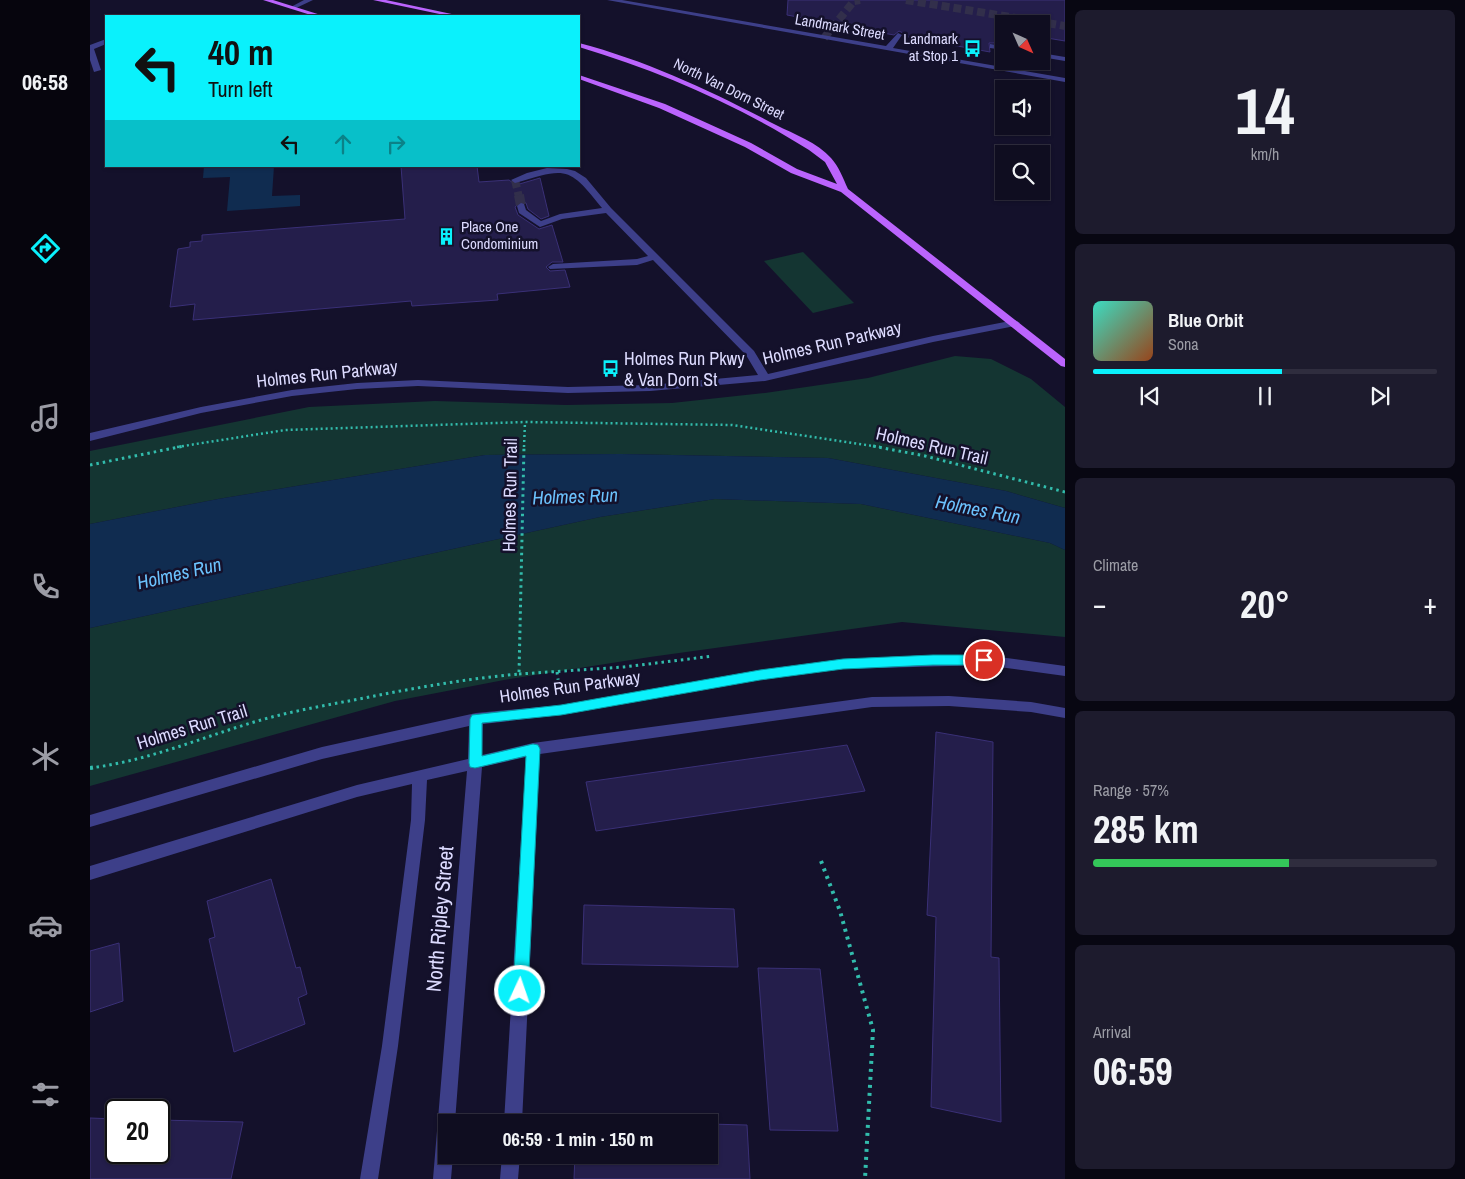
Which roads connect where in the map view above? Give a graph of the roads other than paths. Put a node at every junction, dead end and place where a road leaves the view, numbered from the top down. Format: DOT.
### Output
graph roads {
  1 [pos="266,0"];
  2 [pos="310,0"];
  3 [pos="376,0"];
  4 [pos="610,0"];
  5 [pos="292,8"];
  6 [pos="317,15"];
  7 [pos="453,15"];
  8 [pos="898,35"];
  9 [pos="105,42"];
  10 [pos="580,45"];
  11 [pos="992,46"];
  12 [pos="995,46"];
  13 [pos="90,49"];
  14 [pos="888,49"];
  15 [pos="1050,56"];
  16 [pos="1065,59"];
  17 [pos="96,70"];
  18 [pos="580,77"];
  19 [pos="1065,80"];
  20 [pos="515,180"];
  21 [pos="844,190"];
  22 [pos="521,206"];
  23 [pos="608,210"];
  24 [pos="656,257"];
  25 [pos="553,267"];
  26 [pos="1015,322"];
  27 [pos="1065,364"];
  28 [pos="765,378"];
  29 [pos="90,437"];
  30 [pos="1065,672"];
  31 [pos="1065,713"];
  32 [pos="476,719"];
  33 [pos="533,749"];
  34 [pos="475,763"];
  35 [pos="420,775"];
  36 [pos="90,821"];
  37 [pos="90,873"];
  38 [pos="447,1114"];
  39 [pos="513,1114"];
  40 [pos="443,1164"];
  41 [pos="510,1164"];
  42 [pos="370,1179"];
  43 [pos="442,1179"];
  44 [pos="509,1179"];
  1 -- 5 [label="main road"];
  2 -- 5 [label="street"];
  3 -- 7 [label="main road"];
  4 -- 14 [label="street, Landmark Street"];
  5 -- 6 [label="main road"];
  8 -- 14 [label="street"];
  9 -- 13 [label="street"];
  10 -- 21 [label="main road, North Van Dorn Street"];
  11 -- 12 [label="street"];
  13 -- 17 [label="street"];
  14 -- 19 [label="street, Landmark Street"];
  15 -- 16 [label="street"];
  18 -- 21 [label="main road, North Van Dorn Street"];
  20 -- 23 [label="street"];
  21 -- 26 [label="main road, North Van Dorn Street"];
  22 -- 23 [label="street"];
  23 -- 24 [label="street"];
  24 -- 25 [label="street"];
  24 -- 28 [label="street"];
  26 -- 27 [label="main road, North Van Dorn Street"];
  26 -- 28 [label="street, Holmes Run Parkway"];
  28 -- 29 [label="street, Holmes Run Parkway"];
  30 -- 32 [label="street, Holmes Run Parkway"];
  31 -- 33 [label="street"];
  32 -- 34 [label="street, North Ripley Street"];
  32 -- 36 [label="street, Holmes Run Parkway"];
  33 -- 34 [label="street"];
  33 -- 39 [label="street"];
  34 -- 35 [label="street"];
  34 -- 38 [label="street, North Ripley Street"];
  35 -- 37 [label="street"];
  35 -- 42 [label="street"];
  40 -- 43 [label="street, North Ripley Street"];
  41 -- 44 [label="street"];
}
